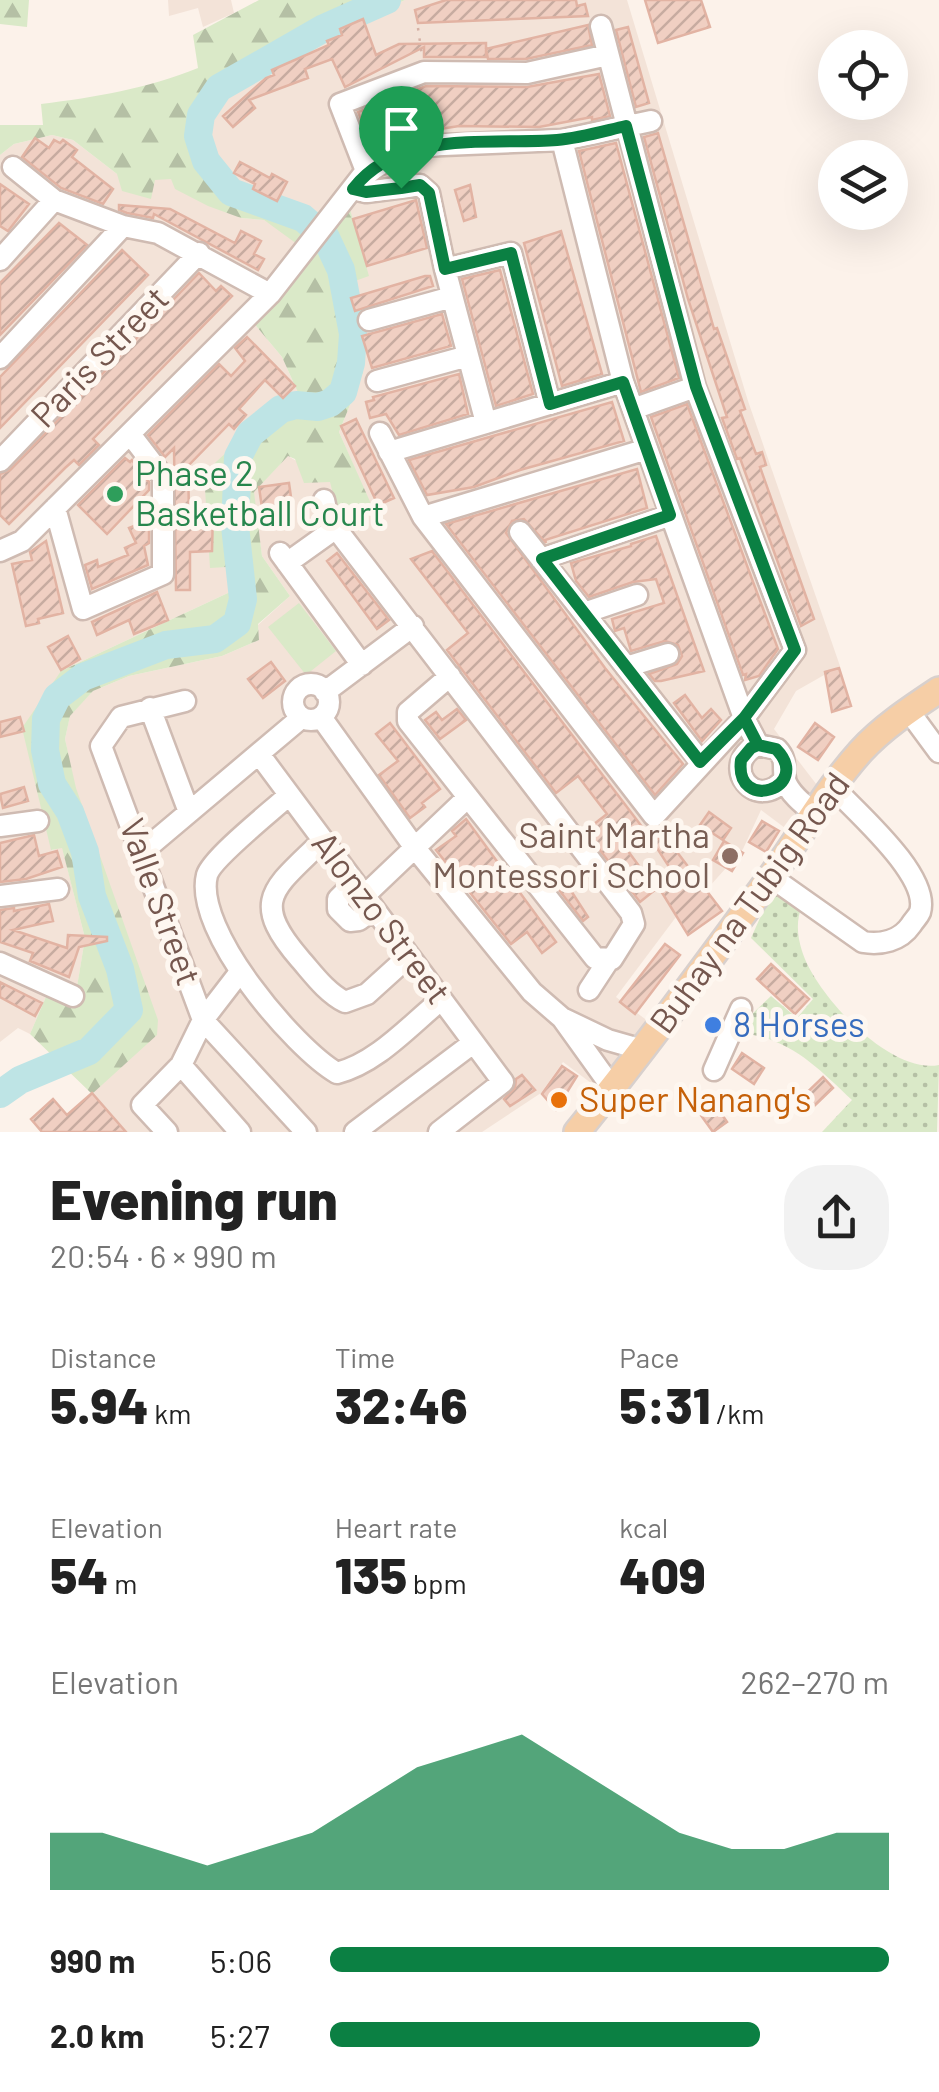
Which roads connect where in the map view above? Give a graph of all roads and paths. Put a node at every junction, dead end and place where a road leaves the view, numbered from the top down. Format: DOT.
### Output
graph roads {
  1 [pos="601,26"];
  2 [pos="418,28"];
  3 [pos="608,55"];
  4 [pos="424,72"];
  5 [pos="651,121"];
  6 [pos="626,126"];
  7 [pos="562,140"];
  8 [pos="390,160"];
  9 [pos="14,167"];
  10 [pos="366,172"];
  11 [pos="401,188"];
  12 [pos="353,189"];
  13 [pos="54,200"];
  14 [pos="123,226"];
  15 [pos="200,253"];
  16 [pos="0,260"];
  17 [pos="445,269"];
  18 [pos="270,294"];
  19 [pos="452,297"];
  20 [pos="369,320"];
  21 [pos="468,356"];
  22 [pos="0,358"];
  23 [pos="377,381"];
  24 [pos="623,382"];
  25 [pos="696,387"];
  26 [pos="550,404"];
  27 [pos="633,410"];
  28 [pos="486,423"];
  29 [pos="130,434"];
  30 [pos="647,450"];
  31 [pos="0,461"];
  32 [pos="324,500"];
  33 [pos="56,508"];
  34 [pos="670,515"];
  35 [pos="423,517"];
  36 [pos="336,528"];
  37 [pos="520,532"];
  38 [pos="0,552"];
  39 [pos="542,559"];
  40 [pos="637,595"];
  41 [pos="584,613"];
  42 [pos="413,626"];
  43 [pos="668,654"];
  44 [pos="362,665"];
  45 [pos="626,667"];
  46 [pos="450,676"];
  47 [pos="939,690"];
  48 [pos="326,692"];
  49 [pos="185,702"];
  50 [pos="150,708"];
  51 [pos="908,710"];
  52 [pos="311,718"];
  53 [pos="744,718"];
  54 [pos="937,744"];
  55 [pos="758,745"];
  56 [pos="259,754"];
  57 [pos="700,762"];
  58 [pos="784,778"];
  59 [pos="832,788"];
  60 [pos="289,796"];
  61 [pos="468,797"];
  62 [pos="190,812"];
  63 [pos="813,812"];
  64 [pos="38,820"];
  65 [pos="0,826"];
  66 [pos="322,840"];
  67 [pos="415,848"];
  68 [pos="142,852"];
  69 [pos="771,876"];
  70 [pos="58,889"];
  71 [pos="0,896"];
  72 [pos="364,896"];
  73 [pos="408,956"];
  74 [pos="608,961"];
  75 [pos="0,963"];
  76 [pos="240,972"];
  77 [pos="589,990"];
  78 [pos="73,996"];
  79 [pos="441,1000"];
  80 [pos="740,1009"];
  81 [pos="562,1018"];
  82 [pos="203,1020"];
  83 [pos="608,1040"];
  84 [pos="474,1043"];
  85 [pos="643,1050"];
  86 [pos="592,1061"];
  87 [pos="180,1065"];
  88 [pos="714,1070"];
  89 [pos="613,1088"];
  90 [pos="167,1132"];
  91 [pos="240,1132"];
  92 [pos="306,1132"];
  93 [pos="355,1132"];
  94 [pos="439,1132"];
  95 [pos="578,1132"];
  1 -- 3 [label="street"];
  2 -- 4 [label="path"];
  3 -- 4 [label="street"];
  3 -- 6 [label="street"];
  4 -- 10 [label="street"];
  5 -- 6 [label="street"];
  6 -- 7 [label="street"];
  6 -- 25 [label="street"];
  7 -- 8 [label="street"];
  7 -- 24 [label="street"];
  8 -- 10 [label="street"];
  8 -- 11 [label="street"];
  9 -- 13 [label="street"];
  10 -- 12 [label="street"];
  11 -- 12 [label="street"];
  11 -- 17 [label="street"];
  12 -- 18 [label="street"];
  13 -- 14 [label="street"];
  13 -- 16 [label="street"];
  14 -- 15 [label="street"];
  14 -- 22 [label="street"];
  15 -- 18 [label="street"];
  15 -- 31 [label="street, Paris Street"];
  17 -- 19 [label="street"];
  17 -- 26 [label="street"];
  18 -- 29 [label="street"];
  19 -- 20 [label="street"];
  19 -- 21 [label="street"];
  21 -- 23 [label="street"];
  21 -- 28 [label="street"];
  24 -- 26 [label="street"];
  24 -- 27 [label="street"];
  25 -- 27 [label="street"];
  25 -- 53 [label="street"];
  26 -- 28 [label="street"];
  27 -- 30 [label="street"];
  28 -- 35 [label="street"];
  29 -- 33 [label="street"];
  29 -- 33 [label="street"];
  30 -- 34 [label="street"];
  30 -- 35 [label="street"];
  32 -- 36 [label="street"];
  33 -- 38 [label="street"];
  34 -- 39 [label="street"];
  34 -- 53 [label="street"];
  35 -- 57 [label="street"];
  36 -- 42 [label="street"];
  36 -- 44 [label="street"];
  37 -- 39 [label="street"];
  39 -- 41 [label="street"];
  40 -- 41 [label="street"];
  41 -- 45 [label="street"];
  42 -- 44 [label="street"];
  42 -- 46 [label="street"];
  43 -- 45 [label="street"];
  44 -- 48 [label="street"];
  45 -- 57 [label="street"];
  46 -- 61 [label="street"];
  46 -- 74 [label="street"];
  47 -- 51 [label="main road, Buhay na Tubig Road"];
  48 -- 52 [label="street"];
  48 -- 52 [label="street"];
  49 -- 50 [label="street, Valle Street"];
  50 -- 62 [label="street"];
  50 -- 68 [label="street, Valle Street"];
  51 -- 54 [label="street"];
  51 -- 59 [label="main road, Buhay na Tubig Road"];
  52 -- 56 [label="street"];
  52 -- 67 [label="street"];
  53 -- 55 [label="street"];
  53 -- 57 [label="street"];
  55 -- 58 [label="street"];
  55 -- 58 [label="street"];
  56 -- 60 [label="street, Alonzo Street"];
  56 -- 62 [label="street"];
  58 -- 63 [label="street"];
  59 -- 63 [label="main road, Buhay na Tubig Road"];
  59 -- 69 [label="street"];
  60 -- 66 [label="street, Alonzo Street"];
  60 -- 76 [label="street"];
  61 -- 67 [label="street"];
  61 -- 74 [label="street"];
  62 -- 68 [label="street"];
  63 -- 69 [label="main road, Buhay na Tubig Road"];
  64 -- 65 [label="street"];
  66 -- 72 [label="street, Alonzo Street"];
  66 -- 73 [label="street"];
  67 -- 72 [label="street"];
  67 -- 81 [label="street"];
  68 -- 82 [label="street, Valle Street"];
  69 -- 85 [label="main road, Buhay na Tubig Road"];
  70 -- 71 [label="street"];
  72 -- 73 [label="street, Alonzo Street"];
  73 -- 79 [label="street, Alonzo Street"];
  74 -- 77 [label="street"];
  75 -- 78 [label="street"];
  76 -- 79 [label="street"];
  76 -- 82 [label="street"];
  79 -- 84 [label="street, Alonzo Street"];
  80 -- 88 [label="street"];
  81 -- 83 [label="street"];
  81 -- 86 [label="street"];
  82 -- 87 [label="street, Valle Street"];
  82 -- 92 [label="street"];
  83 -- 85 [label="street"];
  83 -- 86 [label="street"];
  84 -- 93 [label="street"];
  84 -- 94 [label="street, Alonzo Street"];
  85 -- 89 [label="main road, Buhay na Tubig Road"];
  86 -- 89 [label="street"];
  87 -- 90 [label="street, Valle Street"];
  87 -- 91 [label="street"];
  89 -- 95 [label="main road, Buhay na Tubig Road"];
}
